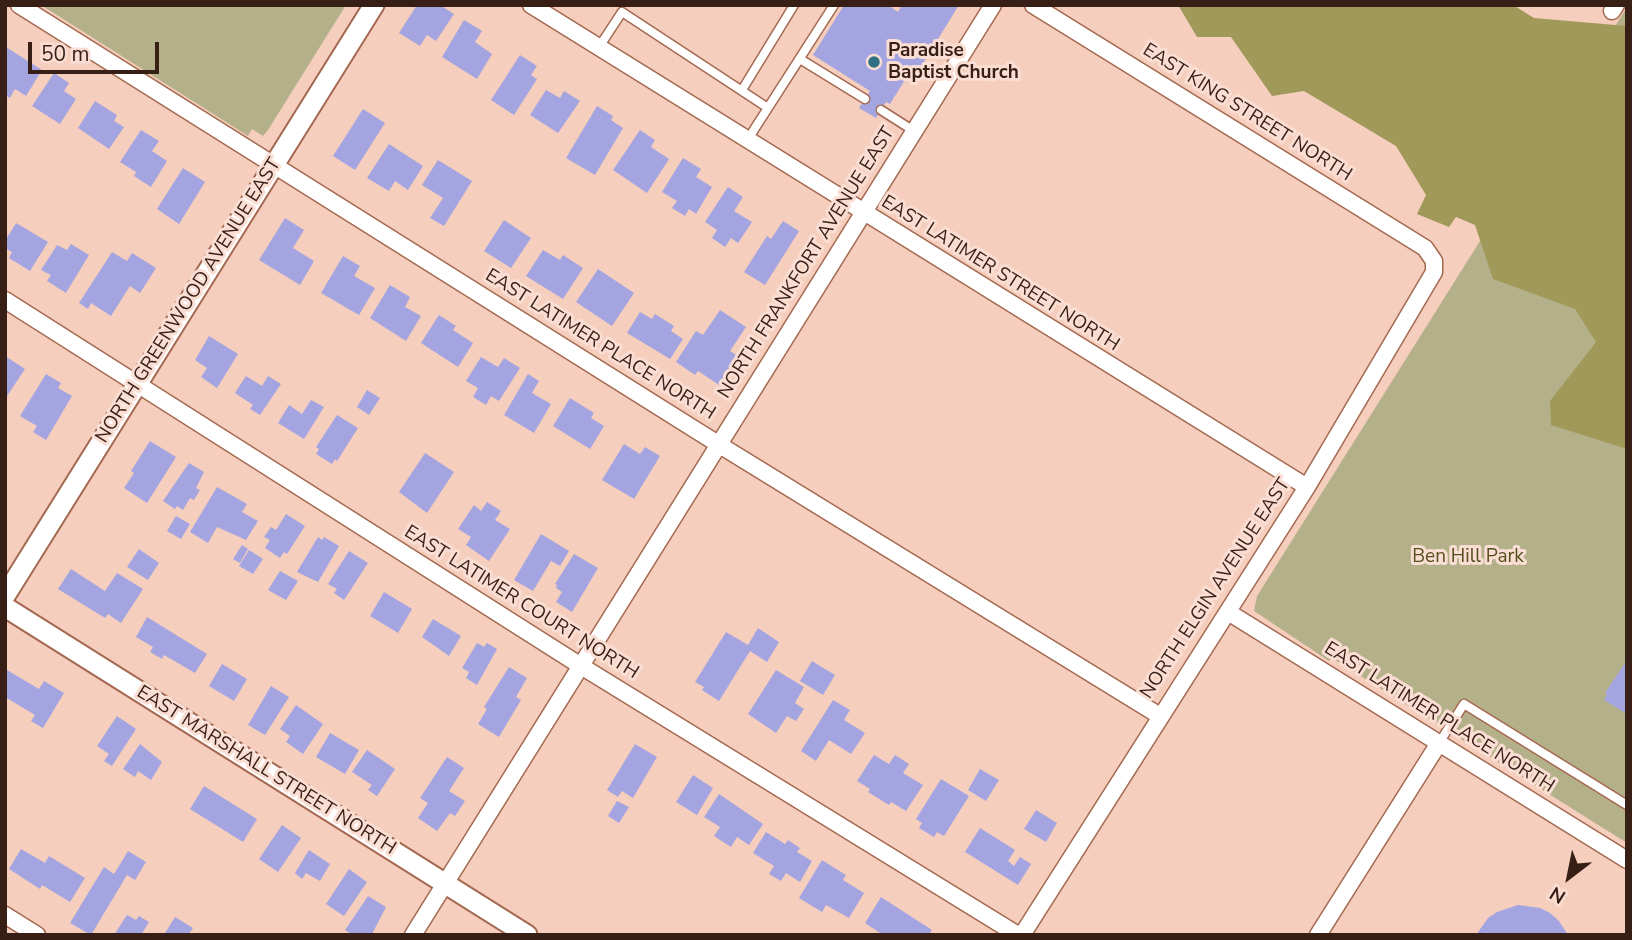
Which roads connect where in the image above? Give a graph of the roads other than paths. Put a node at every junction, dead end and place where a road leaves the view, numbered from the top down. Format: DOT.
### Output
graph roads {
  1 [pos="19,5"];
  2 [pos="374,5"];
  3 [pos="531,5"];
  4 [pos="794,5"];
  5 [pos="834,5"];
  6 [pos="993,5"];
  7 [pos="1033,5"];
  8 [pos="599,47"];
  9 [pos="800,59"];
  10 [pos="742,90"];
  11 [pos="865,99"];
  12 [pos="768,108"];
  13 [pos="881,110"];
  14 [pos="914,131"];
  15 [pos="748,139"];
  16 [pos="274,165"];
  17 [pos="862,213"];
  18 [pos="1434,261"];
  19 [pos="5,300"];
  20 [pos="138,384"];
  21 [pos="718,443"];
  22 [pos="1307,487"];
  23 [pos="5,596"];
  24 [pos="5,607"];
  25 [pos="1228,612"];
  26 [pos="580,666"];
  27 [pos="1160,716"];
  28 [pos="1439,743"];
  29 [pos="1627,805"];
  30 [pos="1627,860"];
  31 [pos="444,883"];
  32 [pos="5,915"];
  33 [pos="37,935"];
  34 [pos="413,935"];
  35 [pos="527,935"];
  36 [pos="1020,935"];
  37 [pos="1318,935"];
  1 -- 16 [label="street, EAST LATIMER PLACE NORTH"];
  2 -- 16 [label="street, NORTH GREENWOOD AVENUE EAST"];
  3 -- 8 [label="street, EAST LATIMER STREET NORTH"];
  4 -- 10 [label="lane"];
  5 -- 9 [label="lane"];
  6 -- 14 [label="street, NORTH FRANKFORT AVENUE EAST"];
  7 -- 18 [label="street, EAST KING STREET NORTH"];
  8 -- 10 [label="lane"];
  8 -- 15 [label="street, EAST LATIMER STREET NORTH"];
  9 -- 11 [label="lane"];
  9 -- 12 [label="lane"];
  10 -- 12 [label="lane"];
  12 -- 15 [label="lane"];
  13 -- 14 [label="lane"];
  14 -- 17 [label="street, NORTH FRANKFORT AVENUE EAST"];
  15 -- 17 [label="street, EAST LATIMER STREET NORTH"];
  16 -- 20 [label="street, NORTH GREENWOOD AVENUE EAST"];
  16 -- 21 [label="street, EAST LATIMER PLACE NORTH"];
  17 -- 21 [label="street, NORTH FRANKFORT AVENUE EAST"];
  17 -- 22 [label="street, EAST LATIMER STREET NORTH"];
  18 -- 22 [label="street, NORTH ELGIN AVENUE EAST"];
  19 -- 20 [label="street, EAST LATIMER COURT NORTH"];
  20 -- 23 [label="street, NORTH GREENWOOD AVENUE EAST"];
  20 -- 26 [label="street, EAST LATIMER COURT NORTH"];
  21 -- 26 [label="street, NORTH FRANKFORT AVENUE EAST"];
  21 -- 27 [label="street, EAST LATIMER PLACE NORTH"];
  22 -- 25 [label="street, NORTH ELGIN AVENUE EAST"];
  24 -- 31 [label="street, EAST MARSHALL STREET NORTH"];
  25 -- 27 [label="street, NORTH ELGIN AVENUE EAST"];
  25 -- 28 [label="street, EAST LATIMER PLACE NORTH"];
  26 -- 31 [label="street, NORTH FRANKFORT AVENUE EAST"];
  26 -- 36 [label="street, EAST LATIMER COURT NORTH"];
  27 -- 36 [label="street, NORTH ELGIN AVENUE EAST"];
  28 -- 29 [label="lane"];
  28 -- 30 [label="street, EAST LATIMER PLACE NORTH"];
  28 -- 37 [label="street"];
  31 -- 34 [label="street, NORTH FRANKFORT AVENUE EAST"];
  31 -- 35 [label="street, EAST MARSHALL STREET NORTH"];
  32 -- 33 [label="street"];
}
